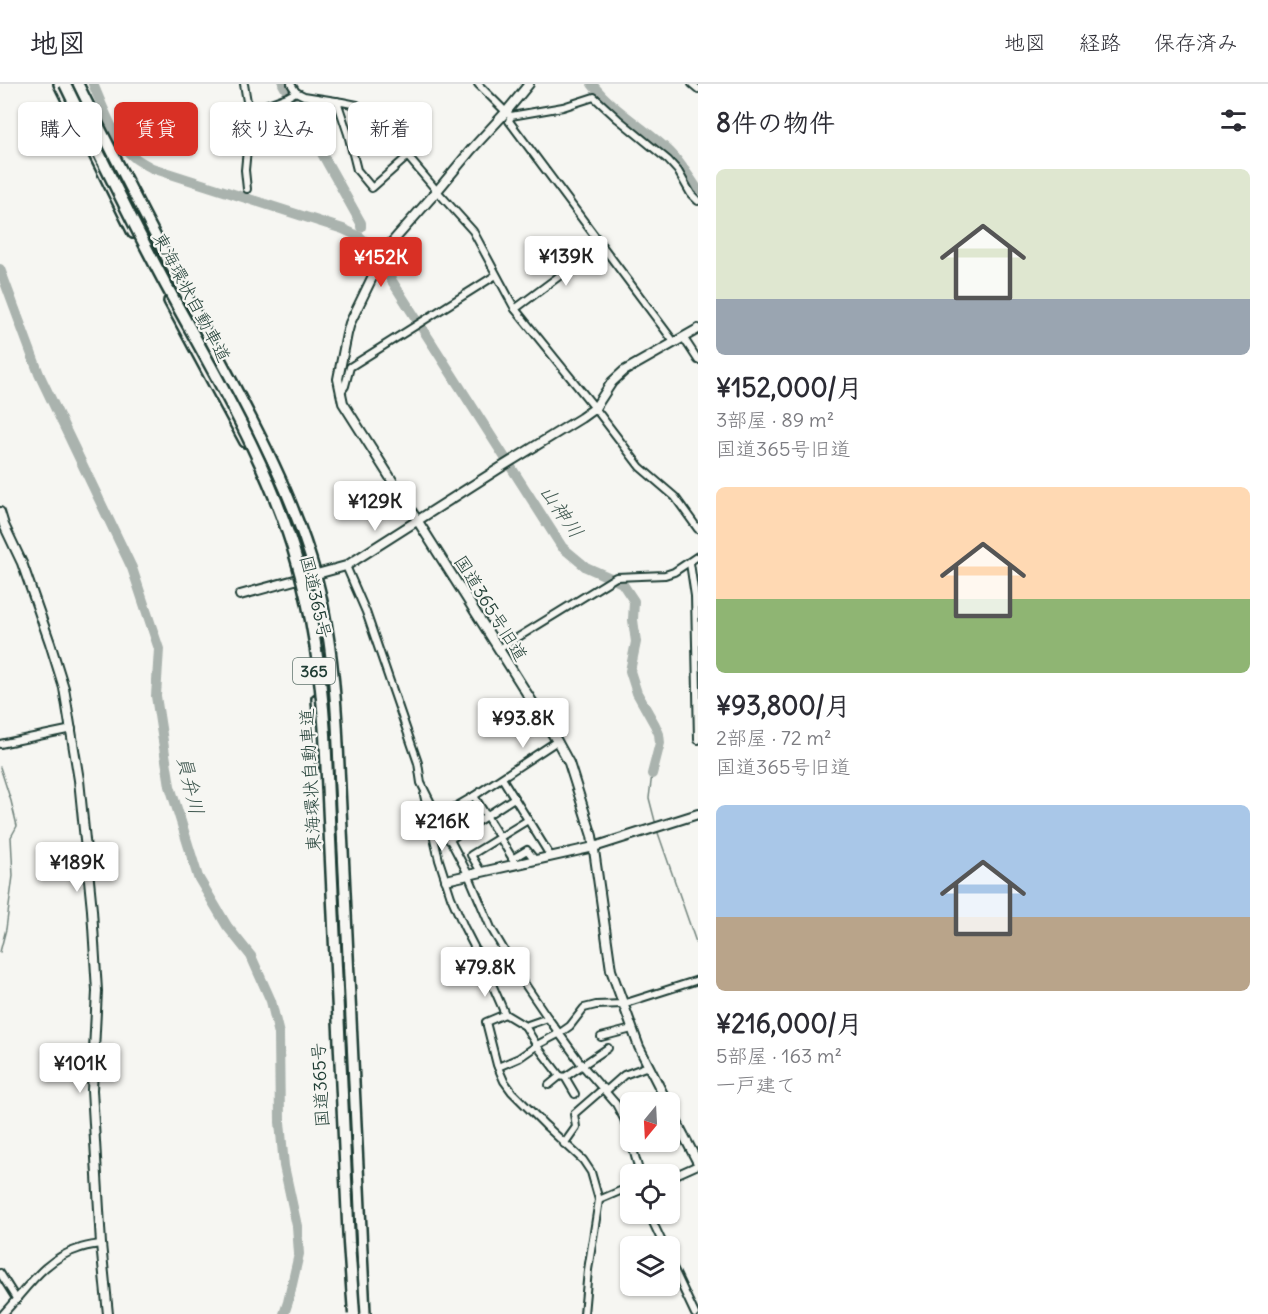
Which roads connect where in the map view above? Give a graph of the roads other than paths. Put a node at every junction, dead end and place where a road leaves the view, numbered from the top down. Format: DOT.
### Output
graph roads {
  1 [pos="59,84"];
  2 [pos="65,84"];
  3 [pos="78,84"];
  4 [pos="244,84"];
  5 [pos="291,84"];
  6 [pos="478,84"];
  7 [pos="529,84"];
  8 [pos="692,84"];
  9 [pos="698,89"];
  10 [pos="292,94"];
  11 [pos="337,101"];
  12 [pos="247,102"];
  13 [pos="272,102"];
  14 [pos="508,114"];
  15 [pos="247,156"];
  16 [pos="407,157"];
  17 [pos="247,189"];
  18 [pos="437,191"];
  19 [pos="698,201"];
  20 [pos="601,245"];
  21 [pos="496,275"];
  22 [pos="515,309"];
  23 [pos="698,328"];
  24 [pos="682,337"];
  25 [pos="674,342"];
  26 [pos="698,360"];
  27 [pos="340,394"];
  28 [pos="595,408"];
  29 [pos="0,512"];
  30 [pos="417,520"];
  31 [pos="698,529"];
  32 [pos="698,556"];
  33 [pos="690,562"];
  34 [pos="346,566"];
  35 [pos="316,575"];
  36 [pos="297,580"];
  37 [pos="240,595"];
  38 [pos="499,649"];
  39 [pos="72,729"];
  40 [pos="698,740"];
  41 [pos="557,741"];
  42 [pos="0,744"];
  43 [pos="502,778"];
  44 [pos="421,783"];
  45 [pos="474,796"];
  46 [pos="514,798"];
  47 [pos="698,814"];
  48 [pos="486,816"];
  49 [pos="438,817"];
  50 [pos="528,819"];
  51 [pos="499,838"];
  52 [pos="449,840"];
  53 [pos="594,847"];
  54 [pos="551,857"];
  55 [pos="514,862"];
  56 [pos="481,872"];
  57 [pos="468,874"];
  58 [pos="446,880"];
  59 [pos="698,980"];
  60 [pos="623,1004"];
  61 [pos="505,1014"];
  62 [pos="548,1018"];
  63 [pos="525,1026"];
  64 [pos="632,1029"];
  65 [pos="560,1033"];
  66 [pos="601,1037"];
  67 [pos="537,1046"];
  68 [pos="608,1048"];
  69 [pos="583,1066"];
  70 [pos="648,1066"];
  71 [pos="498,1067"];
  72 [pos="562,1077"];
  73 [pos="549,1085"];
  74 [pos="605,1090"];
  75 [pos="661,1092"];
  76 [pos="575,1094"];
  77 [pos="620,1112"];
  78 [pos="680,1129"];
  79 [pos="564,1144"];
  80 [pos="698,1164"];
  81 [pos="680,1173"];
  82 [pos="620,1191"];
  83 [pos="598,1200"];
  84 [pos="101,1244"];
  85 [pos="0,1273"];
  86 [pos="680,1283"];
  87 [pos="17,1300"];
  88 [pos="3,1314"];
  89 [pos="108,1314"];
  90 [pos="349,1314"];
  91 [pos="354,1314"];
  92 [pos="365,1314"];
  93 [pos="584,1314"];
  94 [pos="694,1314"];
  1 -- 36 [label="highway, 国道365号 / 365"];
  2 -- 91 [label="highway, 東海環状自動車道, bridge"];
  3 -- 35 [label="highway, 国道365号 / 365"];
  4 -- 12 [label="street"];
  5 -- 10 [label="street"];
  6 -- 14 [label="street"];
  7 -- 14 [label="street, 国道365号旧道"];
  8 -- 9 [label="street"];
  10 -- 11 [label="street"];
  10 -- 13 [label="street"];
  11 -- 16 [label="street"];
  11 -- 16 [label="street"];
  14 -- 18 [label="street, 国道365号旧道"];
  14 -- 19 [label="street"];
  14 -- 20 [label="street"];
  15 -- 17 [label="street"];
  16 -- 18 [label="street"];
  18 -- 21 [label="street"];
  18 -- 27 [label="street, 国道365号旧道"];
  20 -- 22 [label="street"];
  20 -- 25 [label="street"];
  21 -- 22 [label="street"];
  21 -- 27 [label="street"];
  22 -- 28 [label="street"];
  23 -- 24 [label="street"];
  24 -- 25 [label="street"];
  24 -- 26 [label="street"];
  25 -- 28 [label="street"];
  27 -- 30 [label="street, 国道365号旧道"];
  28 -- 30 [label="street"];
  28 -- 31 [label="street"];
  29 -- 39 [label="street"];
  30 -- 34 [label="street"];
  30 -- 38 [label="street, 国道365号旧道"];
  32 -- 33 [label="street"];
  33 -- 38 [label="street"];
  33 -- 40 [label="street"];
  34 -- 35 [label="street"];
  34 -- 44 [label="street"];
  35 -- 36 [label="street"];
  35 -- 92 [label="highway, 国道365号 / 365"];
  36 -- 37 [label="street"];
  36 -- 90 [label="highway, 国道365号 / 365"];
  38 -- 41 [label="street, 国道365号旧道"];
  39 -- 42 [label="street"];
  39 -- 84 [label="street"];
  41 -- 43 [label="street"];
  41 -- 53 [label="street, 国道365号旧道"];
  43 -- 45 [label="street"];
  43 -- 46 [label="street"];
  44 -- 49 [label="street"];
  44 -- 58 [label="street"];
  45 -- 48 [label="street"];
  45 -- 49 [label="street"];
  46 -- 48 [label="street"];
  46 -- 50 [label="street"];
  47 -- 53 [label="street"];
  48 -- 51 [label="street"];
  48 -- 52 [label="street"];
  49 -- 52 [label="street"];
  50 -- 51 [label="street"];
  50 -- 54 [label="street"];
  51 -- 55 [label="street"];
  51 -- 56 [label="street"];
  52 -- 57 [label="street"];
  53 -- 54 [label="street"];
  53 -- 60 [label="street, 国道365号旧道"];
  54 -- 55 [label="street"];
  55 -- 56 [label="street"];
  56 -- 57 [label="street"];
  57 -- 58 [label="street"];
  57 -- 62 [label="street"];
  58 -- 61 [label="street"];
  59 -- 60 [label="street"];
  60 -- 64 [label="street, 国道365号旧道"];
  60 -- 65 [label="street"];
  61 -- 63 [label="street"];
  61 -- 71 [label="street"];
  62 -- 63 [label="street"];
  62 -- 65 [label="street"];
  63 -- 67 [label="street"];
  64 -- 66 [label="street"];
  64 -- 70 [label="street, 国道365号旧道"];
  65 -- 67 [label="street"];
  65 -- 69 [label="street"];
  67 -- 71 [label="street"];
  67 -- 72 [label="street"];
  68 -- 69 [label="street"];
  69 -- 72 [label="street"];
  69 -- 74 [label="street"];
  70 -- 74 [label="street"];
  70 -- 75 [label="street, 国道365号旧道"];
  71 -- 79 [label="street"];
  72 -- 73 [label="street"];
  72 -- 76 [label="street"];
  74 -- 77 [label="street"];
  74 -- 79 [label="street"];
  78 -- 80 [label="street"];
  79 -- 83 [label="street"];
  80 -- 81 [label="street"];
  82 -- 83 [label="street"];
  83 -- 93 [label="street"];
  84 -- 87 [label="street"];
  84 -- 89 [label="street"];
  85 -- 87 [label="street"];
  86 -- 94 [label="street"];
  87 -- 88 [label="street"];
}
